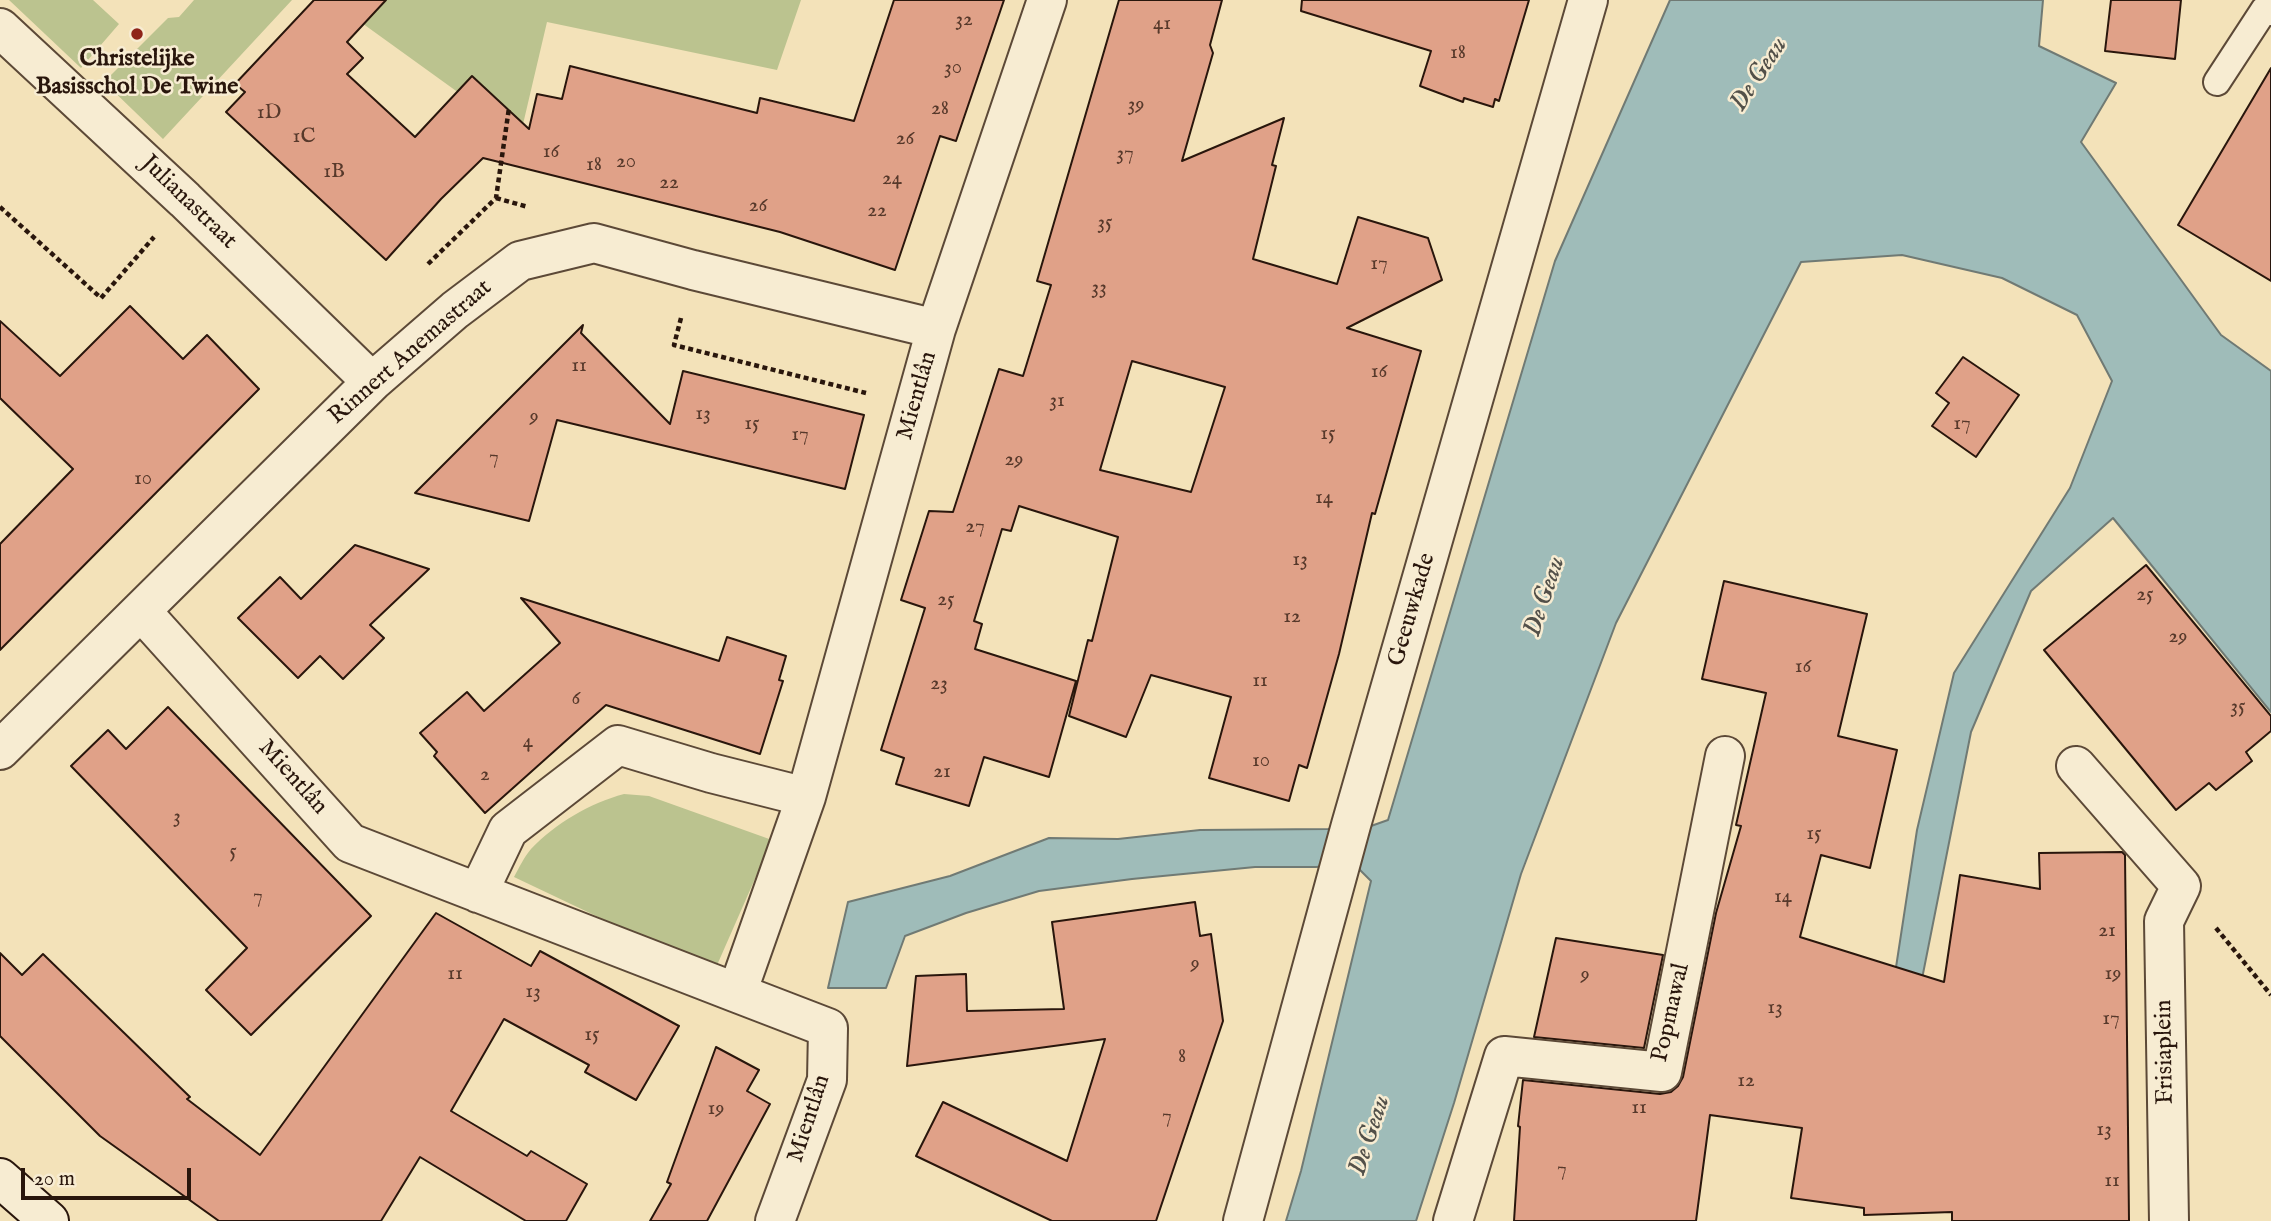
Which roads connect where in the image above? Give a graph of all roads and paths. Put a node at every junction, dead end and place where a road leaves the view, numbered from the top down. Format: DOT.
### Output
graph roads {
  1 [pos="1047,0"];
  2 [pos="1588,0"];
  3 [pos="2271,12"];
  4 [pos="0,28"];
  5 [pos="2217,82"];
  6 [pos="509,108"];
  7 [pos="185,200"];
  8 [pos="0,207"];
  9 [pos="428,265"];
  10 [pos="693,270"];
  11 [pos="936,329"];
  12 [pos="372,382"];
  13 [pos="915,405"];
  14 [pos="141,611"];
  15 [pos="0,750"];
  16 [pos="1725,756"];
  17 [pos="2076,766"];
  18 [pos="806,797"];
  19 [pos="2181,886"];
  20 [pos="478,893"];
  21 [pos="737,993"];
  22 [pos="2271,995"];
  23 [pos="0,1178"];
  24 [pos="49,1221"];
  25 [pos="775,1221"];
  26 [pos="1243,1221"];
  27 [pos="1453,1221"];
  28 [pos="2169,1221"];
  1 -- 11 [label="street, Mientlân"];
  2 -- 26 [label="street, Geeuwkade"];
  3 -- 5 [label="lane"];
  4 -- 7 [label="street, Julianastraat"];
  6 -- 9 [label="path"];
  7 -- 8 [label="path"];
  7 -- 12 [label="street, Julianastraat"];
  10 -- 11 [label="street, Rinnert Anemastraat"];
  10 -- 12 [label="street, Rinnert Anemastraat"];
  10 -- 13 [label="path"];
  11 -- 13 [label="street, Mientlân"];
  12 -- 14 [label="street, Rinnert Anemastraat"];
  13 -- 18 [label="street, Mientlân"];
  14 -- 15 [label="street, Rinnert Anemastraat"];
  14 -- 20 [label="street, Mientlân"];
  16 -- 27 [label="street, Popmawal"];
  17 -- 19 [label="street"];
  18 -- 20 [label="street"];
  18 -- 21 [label="street, Mientlân"];
  19 -- 22 [label="path"];
  19 -- 28 [label="street, Frisiaplein"];
  20 -- 21 [label="street, Mientlân"];
  21 -- 25 [label="street, Mientlân"];
  23 -- 24 [label="street"];
}
